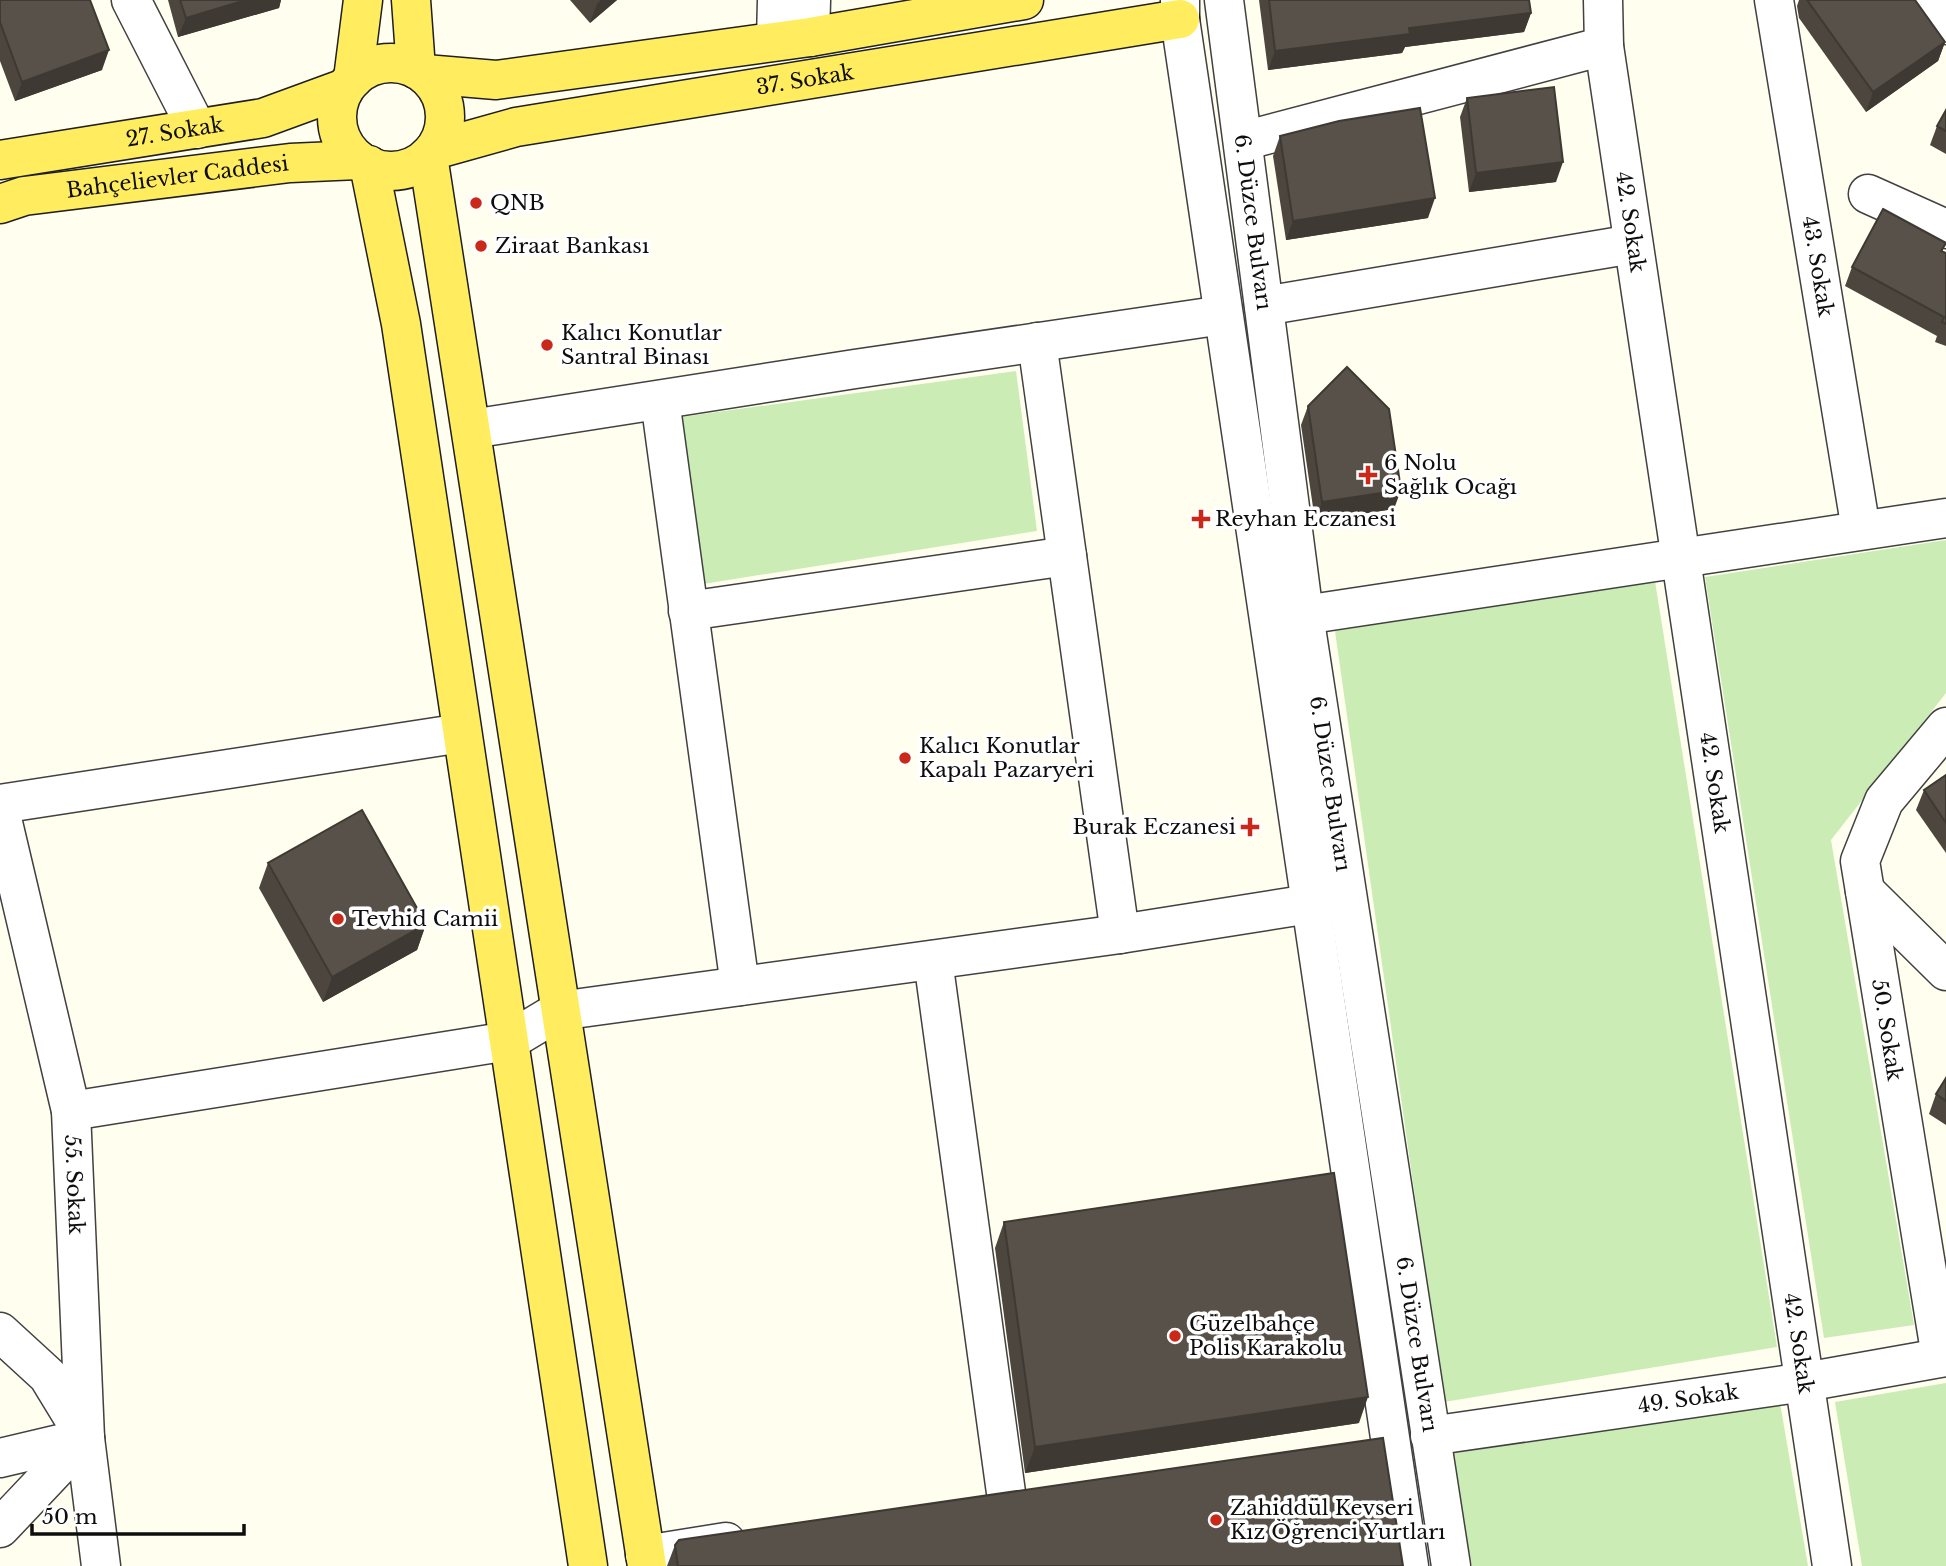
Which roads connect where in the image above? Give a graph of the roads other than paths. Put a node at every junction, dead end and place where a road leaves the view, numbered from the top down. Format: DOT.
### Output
graph roads {
  1 [pos="131,0"];
  2 [pos="363,0"];
  3 [pos="411,0"];
  4 [pos="777,0"];
  5 [pos="1024,0"];
  6 [pos="1224,0"];
  7 [pos="1604,0"];
  8 [pos="1774,0"];
  9 [pos="1920,0"];
  10 [pos="1180,9"];
  11 [pos="940,14"];
  12 [pos="1946,25"];
  13 [pos="799,26"];
  14 [pos="1604,46"];
  15 [pos="947,57"];
  16 [pos="611,64"];
  17 [pos="421,71"];
  18 [pos="349,83"];
  19 [pos="619,110"];
  20 [pos="197,128"];
  21 [pos="1242,141"];
  22 [pos="431,153"];
  23 [pos="0,160"];
  24 [pos="364,162"];
  25 [pos="1868,194"];
  26 [pos="0,204"];
  27 [pos="1946,229"];
  28 [pos="1633,244"];
  29 [pos="1264,306"];
  30 [pos="1223,315"];
  31 [pos="1037,342"];
  32 [pos="660,400"];
  33 [pos="471,429"];
  34 [pos="1946,518"];
  35 [pos="1861,530"];
  36 [pos="1067,555"];
  37 [pos="1680,557"];
  38 [pos="688,611"];
  39 [pos="1304,615"];
  40 [pos="1946,727"];
  41 [pos="462,733"];
  42 [pos="0,804"];
  43 [pos="0,810"];
  44 [pos="1865,891"];
  45 [pos="1346,898"];
  46 [pos="1310,905"];
  47 [pos="1119,934"];
  48 [pos="933,960"];
  49 [pos="1946,971"];
  50 [pos="740,986"];
  51 [pos="559,1011"];
  52 [pos="509,1041"];
  53 [pos="71,1111"];
  54 [pos="0,1332"];
  55 [pos="1944,1357"];
  56 [pos="1805,1382"];
  57 [pos="1430,1436"];
  58 [pos="85,1438"];
  59 [pos="0,1458"];
  60 [pos="1048,1494"];
  61 [pos="1007,1500"];
  62 [pos="967,1506"];
  63 [pos="0,1528"];
  64 [pos="766,1536"];
  65 [pos="646,1560"];
  66 [pos="102,1566"];
  67 [pos="588,1566"];
  68 [pos="1409,1566"];
  69 [pos="1451,1566"];
  70 [pos="1832,1566"];
  1 -- 20 [label="street"];
  2 -- 18 [label="main road"];
  3 -- 17 [label="main road"];
  4 -- 13 [label="street"];
  5 -- 11 [label="main road"];
  6 -- 21 [label="street, 6. Düzce Bulvarı"];
  7 -- 14 [label="street, 42. Sokak"];
  8 -- 35 [label="street, 43. Sokak"];
  9 -- 12 [label="street"];
  10 -- 15 [label="main road, 37. Sokak"];
  10 -- 30 [label="street, 6. Düzce Bulvarı"];
  11 -- 13 [label="main road"];
  11 -- 15 [label="main road"];
  13 -- 16 [label="main road"];
  14 -- 21 [label="street"];
  14 -- 28 [label="street, 42. Sokak"];
  15 -- 19 [label="main road, 37. Sokak"];
  16 -- 17 [label="main road"];
  16 -- 19 [label="main road"];
  17 -- 18 [label="main road"];
  17 -- 22 [label="main road"];
  18 -- 20 [label="main road, 27. Sokak"];
  18 -- 24 [label="main road"];
  19 -- 22 [label="main road, 37. Sokak"];
  20 -- 23 [label="main road, 27. Sokak"];
  21 -- 29 [label="street, 6. Düzce Bulvarı"];
  22 -- 24 [label="main road"];
  22 -- 33 [label="main road"];
  24 -- 26 [label="main road, Bahçelievler Caddesi"];
  24 -- 41 [label="main road"];
  25 -- 27 [label="street"];
  28 -- 29 [label="street"];
  28 -- 37 [label="street, 42. Sokak"];
  29 -- 39 [label="street, 6. Düzce Bulvarı"];
  30 -- 31 [label="street"];
  30 -- 46 [label="street, 6. Düzce Bulvarı"];
  31 -- 32 [label="street"];
  31 -- 36 [label="street"];
  32 -- 33 [label="street"];
  32 -- 38 [label="street"];
  33 -- 51 [label="main road"];
  34 -- 35 [label="street"];
  35 -- 37 [label="street"];
  36 -- 38 [label="street"];
  36 -- 47 [label="street"];
  37 -- 39 [label="street"];
  37 -- 56 [label="street, 42. Sokak"];
  38 -- 50 [label="street"];
  39 -- 45 [label="street, 6. Düzce Bulvarı"];
  40 -- 44 [label="street, 50. Sokak"];
  41 -- 42 [label="street"];
  41 -- 52 [label="main road"];
  43 -- 53 [label="street, 55. Sokak"];
  44 -- 49 [label="street"];
  44 -- 55 [label="street, 50. Sokak"];
  45 -- 46 [label="street"];
  45 -- 57 [label="street, 6. Düzce Bulvarı"];
  46 -- 47 [label="street"];
  46 -- 68 [label="street, 6. Düzce Bulvarı"];
  47 -- 48 [label="street"];
  48 -- 50 [label="street"];
  48 -- 61 [label="street"];
  50 -- 51 [label="street"];
  51 -- 52 [label="street"];
  51 -- 65 [label="main road"];
  52 -- 53 [label="street"];
  52 -- 67 [label="main road"];
  53 -- 58 [label="street, 55. Sokak"];
  54 -- 58 [label="street"];
  55 -- 56 [label="street, 49. Sokak"];
  56 -- 57 [label="street, 49. Sokak"];
  56 -- 70 [label="street, 42. Sokak"];
  57 -- 69 [label="street, 6. Düzce Bulvarı"];
  58 -- 59 [label="street"];
  58 -- 63 [label="street"];
  58 -- 66 [label="street, 55. Sokak"];
  60 -- 61 [label="street"];
  61 -- 62 [label="street"];
  64 -- 65 [label="street"];
}
